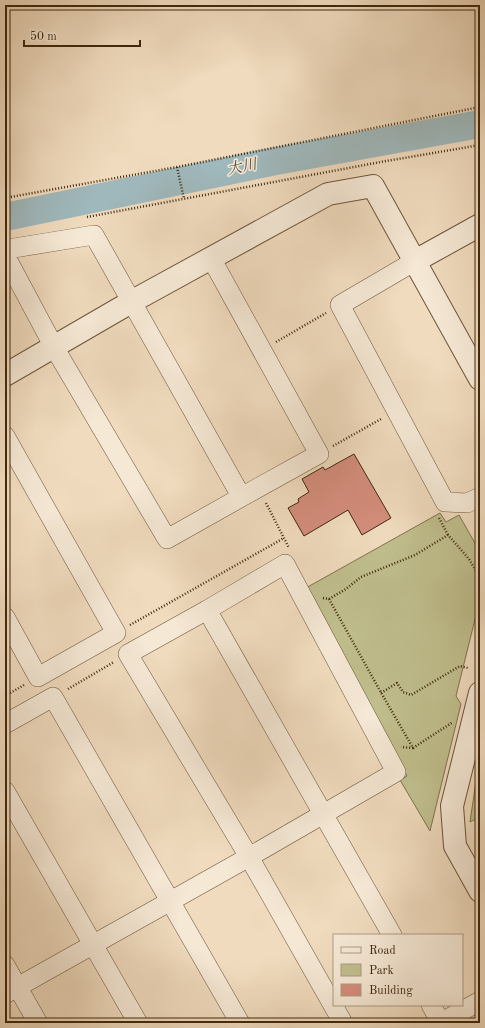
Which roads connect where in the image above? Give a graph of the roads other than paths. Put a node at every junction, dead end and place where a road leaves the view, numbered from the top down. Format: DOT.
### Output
graph roads {
  1 [pos="480,225"];
  2 [pos="211,258"];
  3 [pos="415,261"];
  4 [pos="131,302"];
  5 [pos="54,347"];
  6 [pos="5,375"];
  7 [pos="480,379"];
  8 [pos="5,436"];
  9 [pos="241,496"];
  10 [pos="480,496"];
  11 [pos="207,610"];
  12 [pos="5,617"];
  13 [pos="480,693"];
  14 [pos="5,724"];
  15 [pos="5,791"];
  16 [pos="324,814"];
  17 [pos="249,857"];
  18 [pos="479,886"];
  19 [pos="170,901"];
  20 [pos="391,934"];
  21 [pos="93,944"];
  22 [pos="5,965"];
  23 [pos="11,990"];
  24 [pos="480,1001"];
  25 [pos="333,1005"];
  26 [pos="333,1006"];
  27 [pos="432,1006"];
  28 [pos="38,1023"];
  29 [pos="138,1023"];
  30 [pos="240,1023"];
  31 [pos="343,1023"];
  32 [pos="441,1023"];
  1 -- 3 [label="street"];
  2 -- 3 [label="street"];
  2 -- 4 [label="street"];
  2 -- 9 [label="street"];
  3 -- 7 [label="street"];
  3 -- 10 [label="street"];
  4 -- 5 [label="street"];
  4 -- 5 [label="street"];
  4 -- 9 [label="street"];
  5 -- 6 [label="street"];
  5 -- 9 [label="street"];
  8 -- 12 [label="street"];
  11 -- 16 [label="street"];
  11 -- 16 [label="street"];
  11 -- 17 [label="street"];
  13 -- 18 [label="street"];
  14 -- 19 [label="street"];
  15 -- 21 [label="street"];
  16 -- 17 [label="street"];
  16 -- 20 [label="street"];
  17 -- 19 [label="street"];
  17 -- 25 [label="street"];
  19 -- 21 [label="street"];
  19 -- 30 [label="street"];
  21 -- 23 [label="street"];
  21 -- 29 [label="street"];
  22 -- 23 [label="street"];
  23 -- 28 [label="street"];
  24 -- 32 [label="street"];
  26 -- 31 [label="street"];
  27 -- 32 [label="street"];
}
